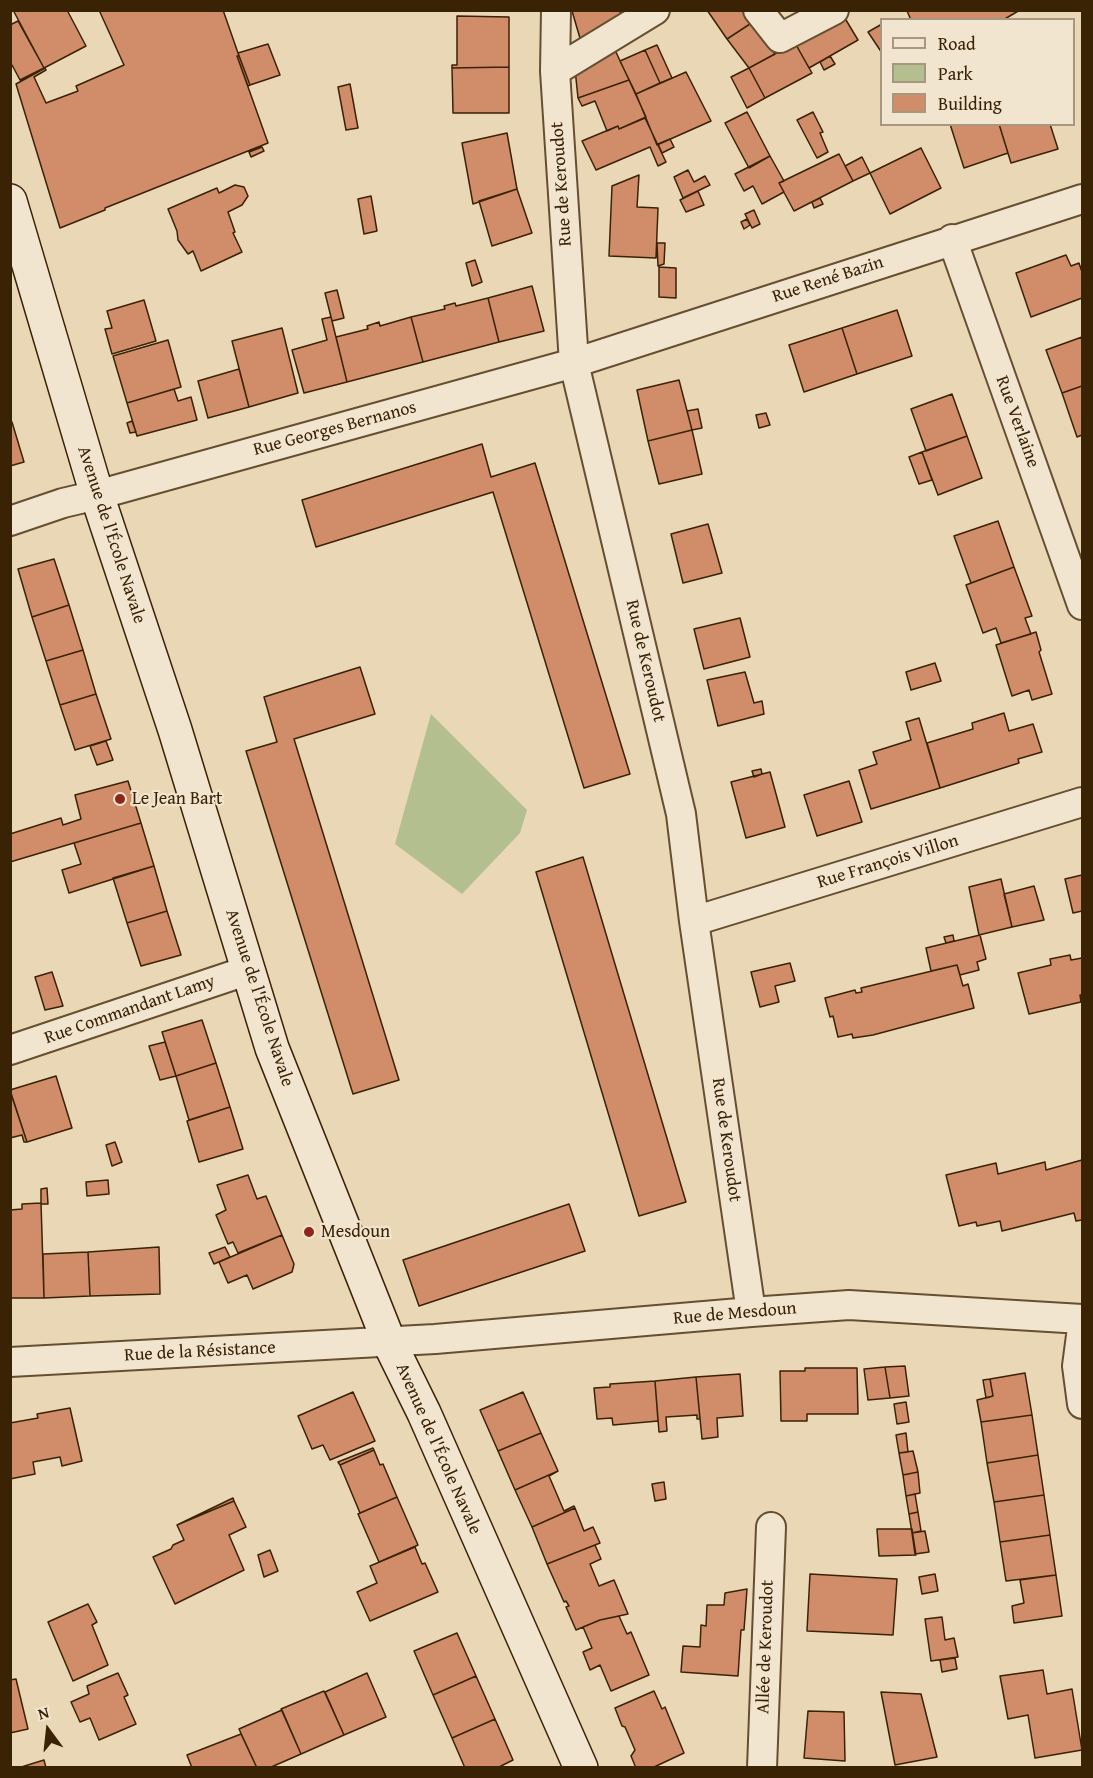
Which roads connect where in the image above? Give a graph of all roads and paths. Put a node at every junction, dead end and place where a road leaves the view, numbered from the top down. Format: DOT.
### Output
graph roads {
  1 [pos="556,10"];
  2 [pos="655,10"];
  3 [pos="758,10"];
  4 [pos="834,10"];
  5 [pos="555,71"];
  6 [pos="1083,199"];
  7 [pos="10,201"];
  8 [pos="952,239"];
  9 [pos="574,363"];
  10 [pos="97,495"];
  11 [pos="10,520"];
  12 [pos="1083,605"];
  13 [pos="1083,802"];
  14 [pos="694,921"];
  15 [pos="249,970"];
  16 [pos="10,1050"];
  17 [pos="751,1312"];
  18 [pos="1083,1319"];
  19 [pos="1083,1328"];
  20 [pos="389,1342"];
  21 [pos="10,1362"];
  22 [pos="1083,1404"];
  23 [pos="771,1527"];
  24 [pos="581,1767"];
  25 [pos="762,1767"];
  1 -- 5 [label="street, Rue de Keroudot"];
  2 -- 5 [label="street"];
  3 -- 4 [label="street"];
  5 -- 9 [label="street, Rue de Keroudot"];
  6 -- 8 [label="street, Rue René Bazin"];
  7 -- 10 [label="street, Avenue de l'École Navale"];
  8 -- 9 [label="street, Rue René Bazin"];
  8 -- 12 [label="street, Rue Verlaine"];
  9 -- 10 [label="street, Rue Georges Bernanos"];
  9 -- 14 [label="street, Rue de Keroudot"];
  10 -- 11 [label="street, Rue Georges Bernanos"];
  10 -- 15 [label="street, Avenue de l'École Navale"];
  13 -- 14 [label="street, Rue François Villon"];
  14 -- 17 [label="street, Rue de Keroudot"];
  15 -- 16 [label="street, Rue Commandant Lamy"];
  15 -- 20 [label="street, Avenue de l'École Navale"];
  17 -- 18 [label="street, Rue de Mesdoun"];
  17 -- 20 [label="street, Rue de Mesdoun"];
  19 -- 22 [label="street"];
  20 -- 21 [label="street, Rue de la Résistance"];
  20 -- 24 [label="street, Avenue de l'École Navale"];
  23 -- 25 [label="street, Allée de Keroudot"];
}
